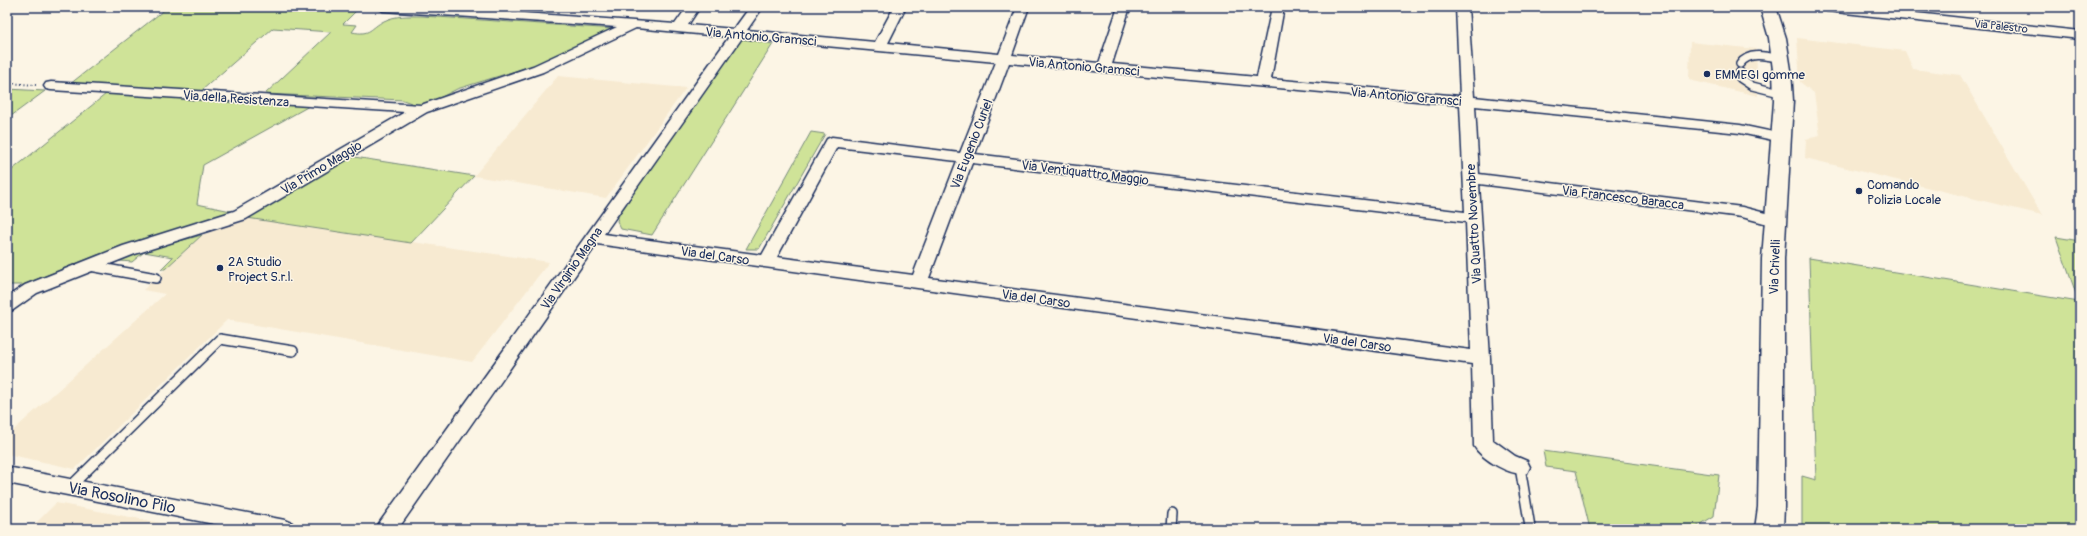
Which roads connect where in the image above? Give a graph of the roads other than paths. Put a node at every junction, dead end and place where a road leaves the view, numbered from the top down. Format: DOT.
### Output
graph roads {
  1 [pos="384,7"];
  2 [pos="694,7"];
  3 [pos="757,7"];
  4 [pos="900,7"];
  5 [pos="1023,7"];
  6 [pos="1124,7"];
  7 [pos="1278,7"];
  8 [pos="1462,7"];
  9 [pos="1768,7"];
  10 [pos="1827,7"];
  11 [pos="634,24"];
  12 [pos="679,28"];
  13 [pos="737,34"];
  14 [pos="2080,35"];
  15 [pos="879,47"];
  16 [pos="1003,58"];
  17 [pos="1782,59"];
  18 [pos="1740,64"];
  19 [pos="1104,68"];
  20 [pos="1740,72"];
  21 [pos="1263,83"];
  22 [pos="51,86"];
  23 [pos="1784,94"];
  24 [pos="1467,101"];
  25 [pos="422,109"];
  26 [pos="1782,138"];
  27 [pos="966,158"];
  28 [pos="1470,178"];
  29 [pos="1472,218"];
  30 [pos="1775,220"];
  31 [pos="592,238"];
  32 [pos="767,261"];
  33 [pos="89,266"];
  34 [pos="156,278"];
  35 [pos="919,282"];
  36 [pos="7,306"];
  37 [pos="293,351"];
  38 [pos="1481,358"];
  39 [pos="1520,467"];
  40 [pos="7,475"];
  41 [pos="70,487"];
  42 [pos="1172,514"];
  43 [pos="285,529"];
  44 [pos="386,529"];
  45 [pos="1171,529"];
  46 [pos="1528,529"];
  47 [pos="1768,529"];
  1 -- 11 [label="street, Via Antonio Gramsci"];
  2 -- 12 [label="street"];
  3 -- 13 [label="street, Via Virginio Magna"];
  4 -- 15 [label="street"];
  5 -- 16 [label="street, Via Eugenio Curiel"];
  6 -- 19 [label="street"];
  7 -- 21 [label="street"];
  8 -- 24 [label="street, Via Quattro Novembre"];
  9 -- 17 [label="street, Via Crivelli"];
  10 -- 14 [label="street, Via Palestro"];
  11 -- 12 [label="street, Via Antonio Gramsci"];
  11 -- 25 [label="street, Via Primo Maggio"];
  12 -- 13 [label="street, Via Antonio Gramsci"];
  13 -- 15 [label="street, Via Antonio Gramsci"];
  13 -- 31 [label="street, Via Virginio Magna"];
  15 -- 16 [label="street, Via Antonio Gramsci"];
  16 -- 19 [label="street, Via Antonio Gramsci"];
  16 -- 27 [label="street, Via Eugenio Curiel"];
  17 -- 18 [label="lane"];
  17 -- 23 [label="street, Via Crivelli"];
  19 -- 21 [label="street, Via Antonio Gramsci"];
  20 -- 23 [label="lane"];
  21 -- 24 [label="street, Via Antonio Gramsci"];
  22 -- 25 [label="street, Via della Resistenza"];
  23 -- 26 [label="street, Via Crivelli"];
  24 -- 26 [label="street, Via Antonio Gramsci"];
  24 -- 28 [label="street, Via Quattro Novembre"];
  25 -- 33 [label="street, Via Primo Maggio"];
  26 -- 30 [label="street, Via Crivelli"];
  27 -- 29 [label="street, Via Ventiquattro Maggio"];
  27 -- 32 [label="street, Via Ventiquattro Maggio"];
  27 -- 35 [label="street, Via Eugenio Curiel"];
  28 -- 29 [label="street, Via Quattro Novembre"];
  28 -- 30 [label="street, Via Francesco Baracca"];
  29 -- 38 [label="street, Via Quattro Novembre"];
  30 -- 47 [label="street, Via Crivelli"];
  31 -- 32 [label="street, Via del Carso"];
  31 -- 44 [label="street, Via Virginio Magna"];
  32 -- 35 [label="street, Via del Carso"];
  33 -- 34 [label="lane"];
  33 -- 36 [label="street, Via Primo Maggio"];
  35 -- 38 [label="street, Via del Carso"];
  37 -- 41 [label="lane"];
  38 -- 39 [label="street, Via Quattro Novembre"];
  39 -- 46 [label="lane"];
  40 -- 41 [label="street, Via Rosolino Pilo"];
  41 -- 43 [label="street, Via Rosolino Pilo"];
  42 -- 45 [label="lane"];
}
